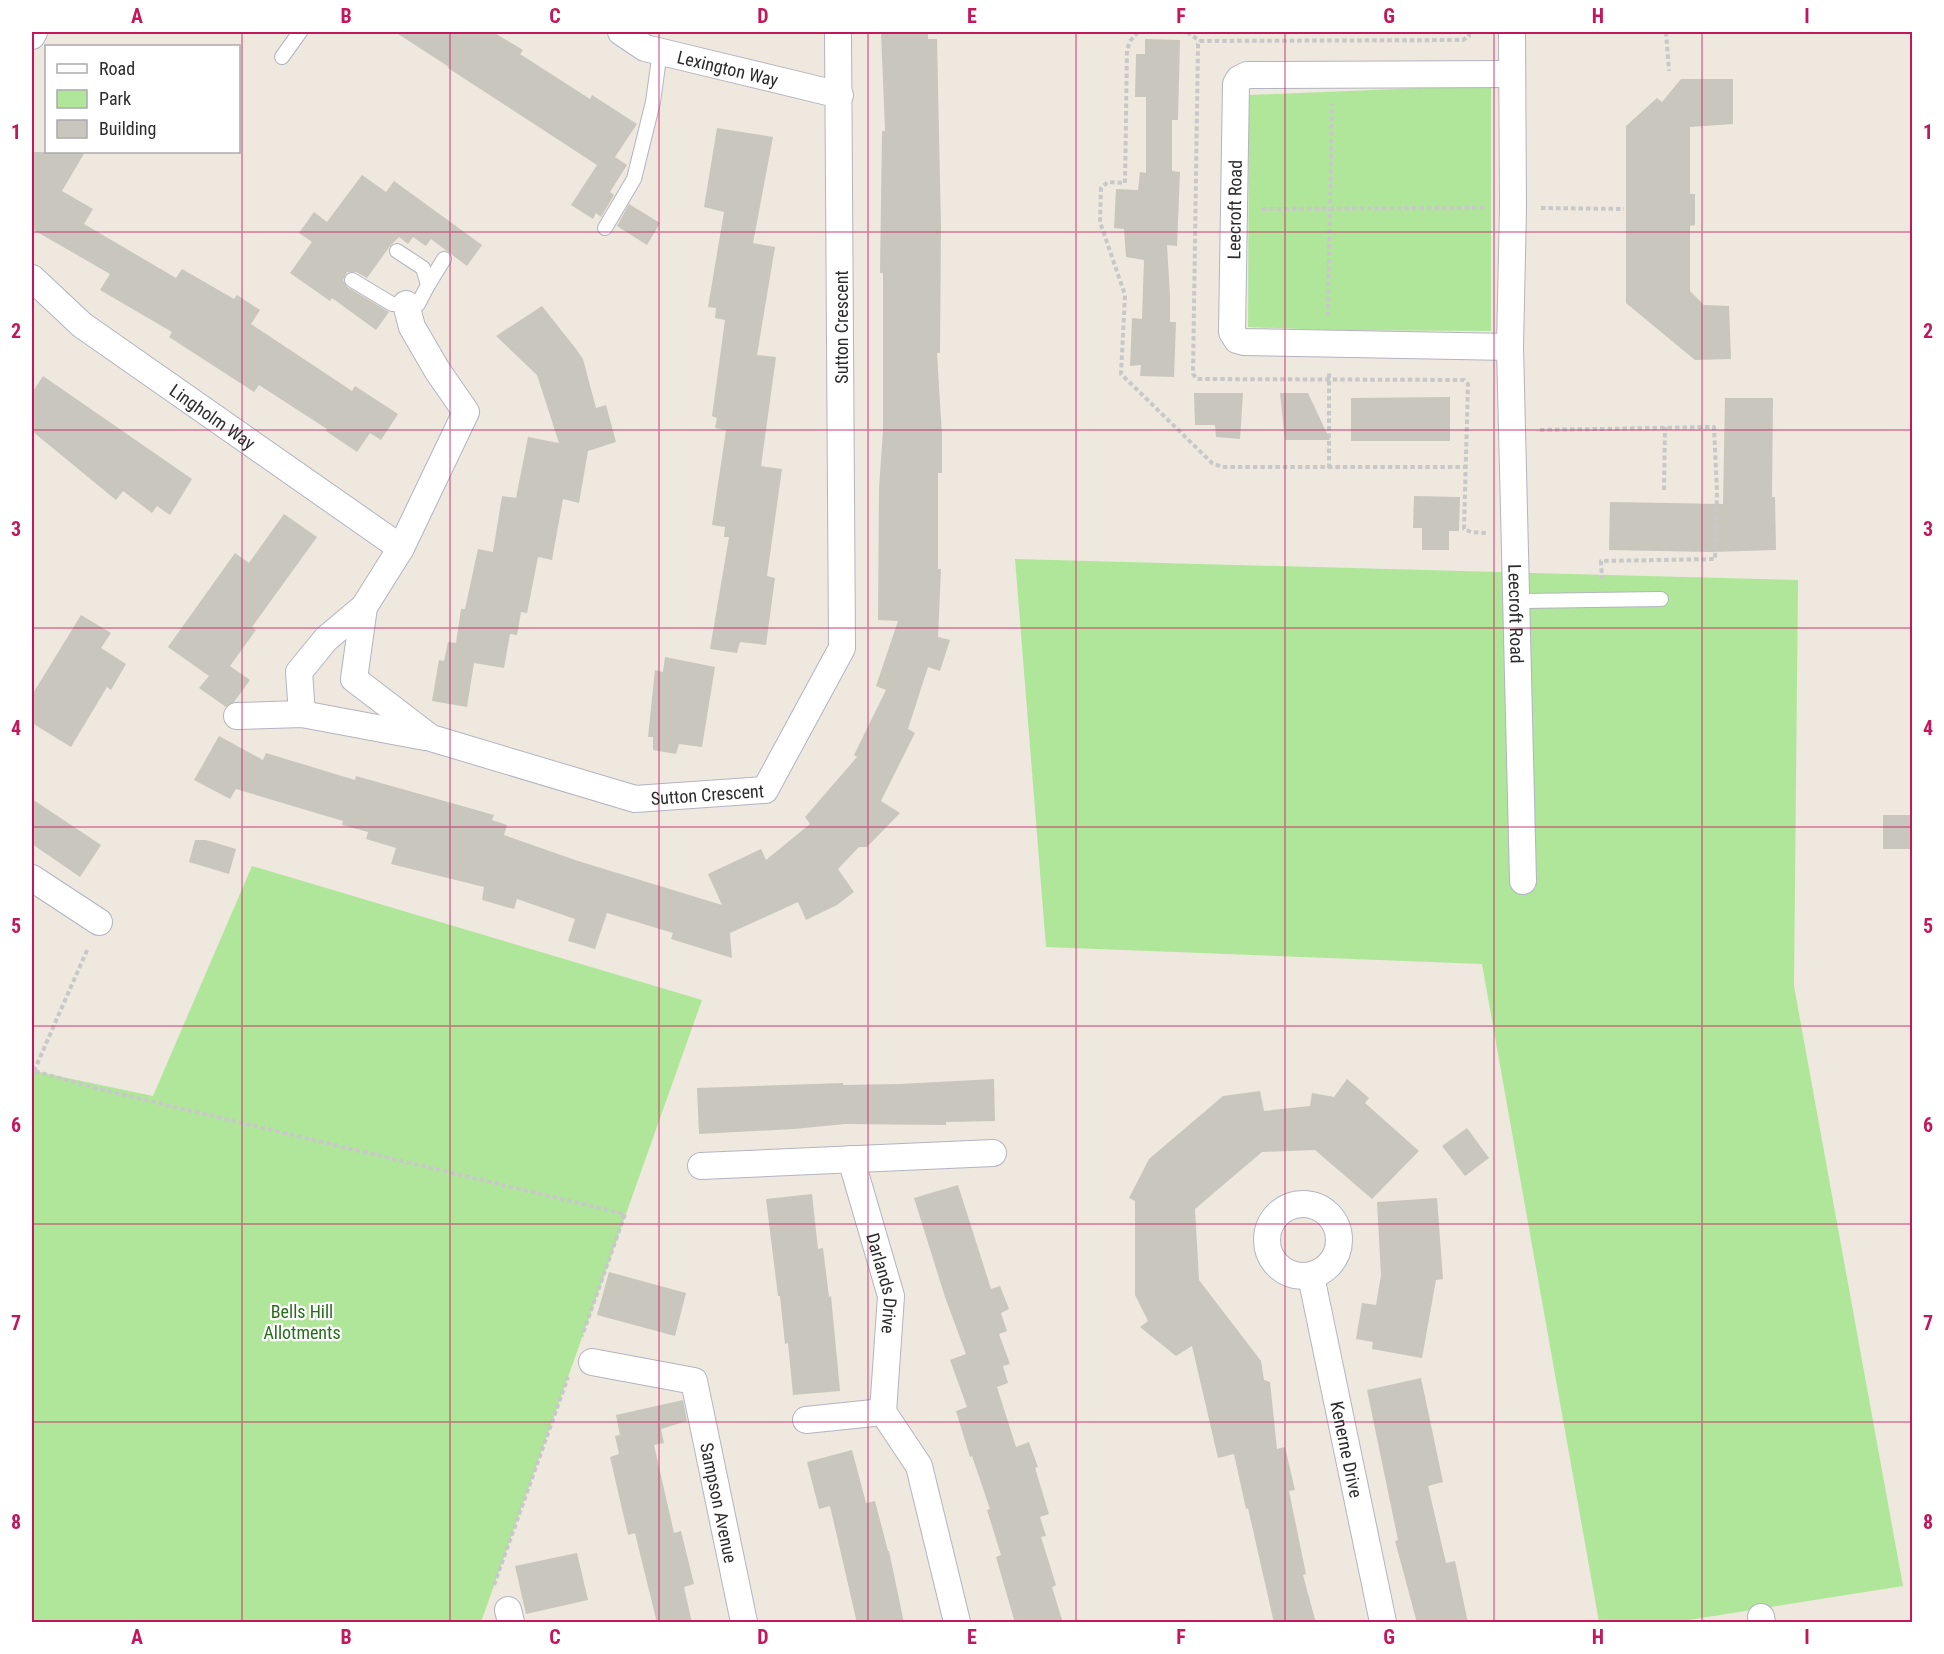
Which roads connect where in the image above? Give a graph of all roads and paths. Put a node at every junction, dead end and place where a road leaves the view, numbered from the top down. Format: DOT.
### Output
graph roads {
  1 [pos="34,32"];
  2 [pos="300,32"];
  3 [pos="621,32"];
  4 [pos="838,32"];
  5 [pos="1187,32"];
  6 [pos="1335,32"];
  7 [pos="1469,32"];
  8 [pos="1512,32"];
  9 [pos="1666,32"];
  10 [pos="32,36"];
  11 [pos="1335,40"];
  12 [pos="1200,41"];
  13 [pos="660,51"];
  14 [pos="282,57"];
  15 [pos="1670,71"];
  16 [pos="1333,74"];
  17 [pos="1512,74"];
  18 [pos="840,95"];
  19 [pos="1196,207"];
  20 [pos="1513,208"];
  21 [pos="1624,208"];
  22 [pos="1235,209"];
  23 [pos="1329,209"];
  24 [pos="605,228"];
  25 [pos="397,251"];
  26 [pos="444,259"];
  27 [pos="32,278"];
  28 [pos="352,280"];
  29 [pos="428,285"];
  30 [pos="406,304"];
  31 [pos="1330,343"];
  32 [pos="1510,347"];
  33 [pos="1329,379"];
  34 [pos="1665,428"];
  35 [pos="1512,430"];
  36 [pos="1329,468"];
  37 [pos="1664,490"];
  38 [pos="1515,534"];
  39 [pos="401,548"];
  40 [pos="1661,599"];
  41 [pos="1605,600"];
  42 [pos="1516,601"];
  43 [pos="364,607"];
  44 [pos="302,714"];
  45 [pos="237,716"];
  46 [pos="431,738"];
  47 [pos="32,878"];
  48 [pos="1523,882"];
  49 [pos="99,922"];
  50 [pos="34,1071"];
  51 [pos="32,1077"];
  52 [pos="993,1153"];
  53 [pos="851,1159"];
  54 [pos="701,1166"];
  55 [pos="1311,1276"];
  56 [pos="580,1359"];
  57 [pos="883,1412"];
  58 [pos="806,1420"];
  59 [pos="493,1589"];
  60 [pos="744,1623"];
  61 [pos="957,1623"];
  62 [pos="1383,1623"];
  1 -- 10 [label="street"];
  2 -- 14 [label="lane"];
  3 -- 13 [label="street, Lexington Way"];
  4 -- 18 [label="street, Sutton Crescent"];
  5 -- 12 [label="path"];
  6 -- 11 [label="path"];
  7 -- 11 [label="path"];
  8 -- 17 [label="street, Leecroft Road"];
  9 -- 15 [label="path"];
  11 -- 12 [label="path"];
  11 -- 16 [label="path"];
  12 -- 19 [label="path"];
  13 -- 18 [label="street, Lexington Way"];
  13 -- 24 [label="lane"];
  16 -- 17 [label="street, Leecroft Road"];
  16 -- 22 [label="street, Leecroft Road"];
  16 -- 23 [label="path"];
  17 -- 20 [label="street, Leecroft Road"];
  18 -- 46 [label="street, Sutton Crescent"];
  19 -- 22 [label="path"];
  19 -- 33 [label="path"];
  20 -- 21 [label="path"];
  20 -- 23 [label="path"];
  20 -- 32 [label="street, Leecroft Road"];
  22 -- 23 [label="path"];
  22 -- 31 [label="street, Leecroft Road"];
  23 -- 31 [label="path"];
  25 -- 29 [label="lane"];
  26 -- 29 [label="lane"];
  27 -- 39 [label="street, Lingholm Way"];
  28 -- 30 [label="lane"];
  29 -- 30 [label="lane"];
  30 -- 39 [label="street, Sutton Crescent"];
  31 -- 32 [label="street, Leecroft Road"];
  31 -- 33 [label="path"];
  32 -- 35 [label="street, Leecroft Road"];
  33 -- 36 [label="path"];
  33 -- 38 [label="path"];
  34 -- 35 [label="path"];
  34 -- 37 [label="path"];
  34 -- 41 [label="path"];
  35 -- 38 [label="street, Leecroft Road"];
  38 -- 42 [label="street, Leecroft Road"];
  39 -- 43 [label="street, Sutton Crescent"];
  40 -- 41 [label="lane"];
  41 -- 42 [label="lane"];
  42 -- 48 [label="street, Leecroft Road"];
  43 -- 44 [label="street"];
  43 -- 46 [label="street, Sutton Crescent"];
  44 -- 45 [label="street"];
  44 -- 46 [label="street"];
  47 -- 49 [label="street"];
  49 -- 50 [label="path"];
  50 -- 51 [label="path"];
  50 -- 56 [label="path"];
  52 -- 53 [label="street"];
  53 -- 54 [label="street"];
  53 -- 57 [label="street, Darlands Drive"];
  55 -- 62 [label="street, Kenerne Drive"];
  56 -- 59 [label="path"];
  56 -- 60 [label="street, Sampson Avenue"];
  57 -- 58 [label="street"];
  57 -- 61 [label="street"];
}
